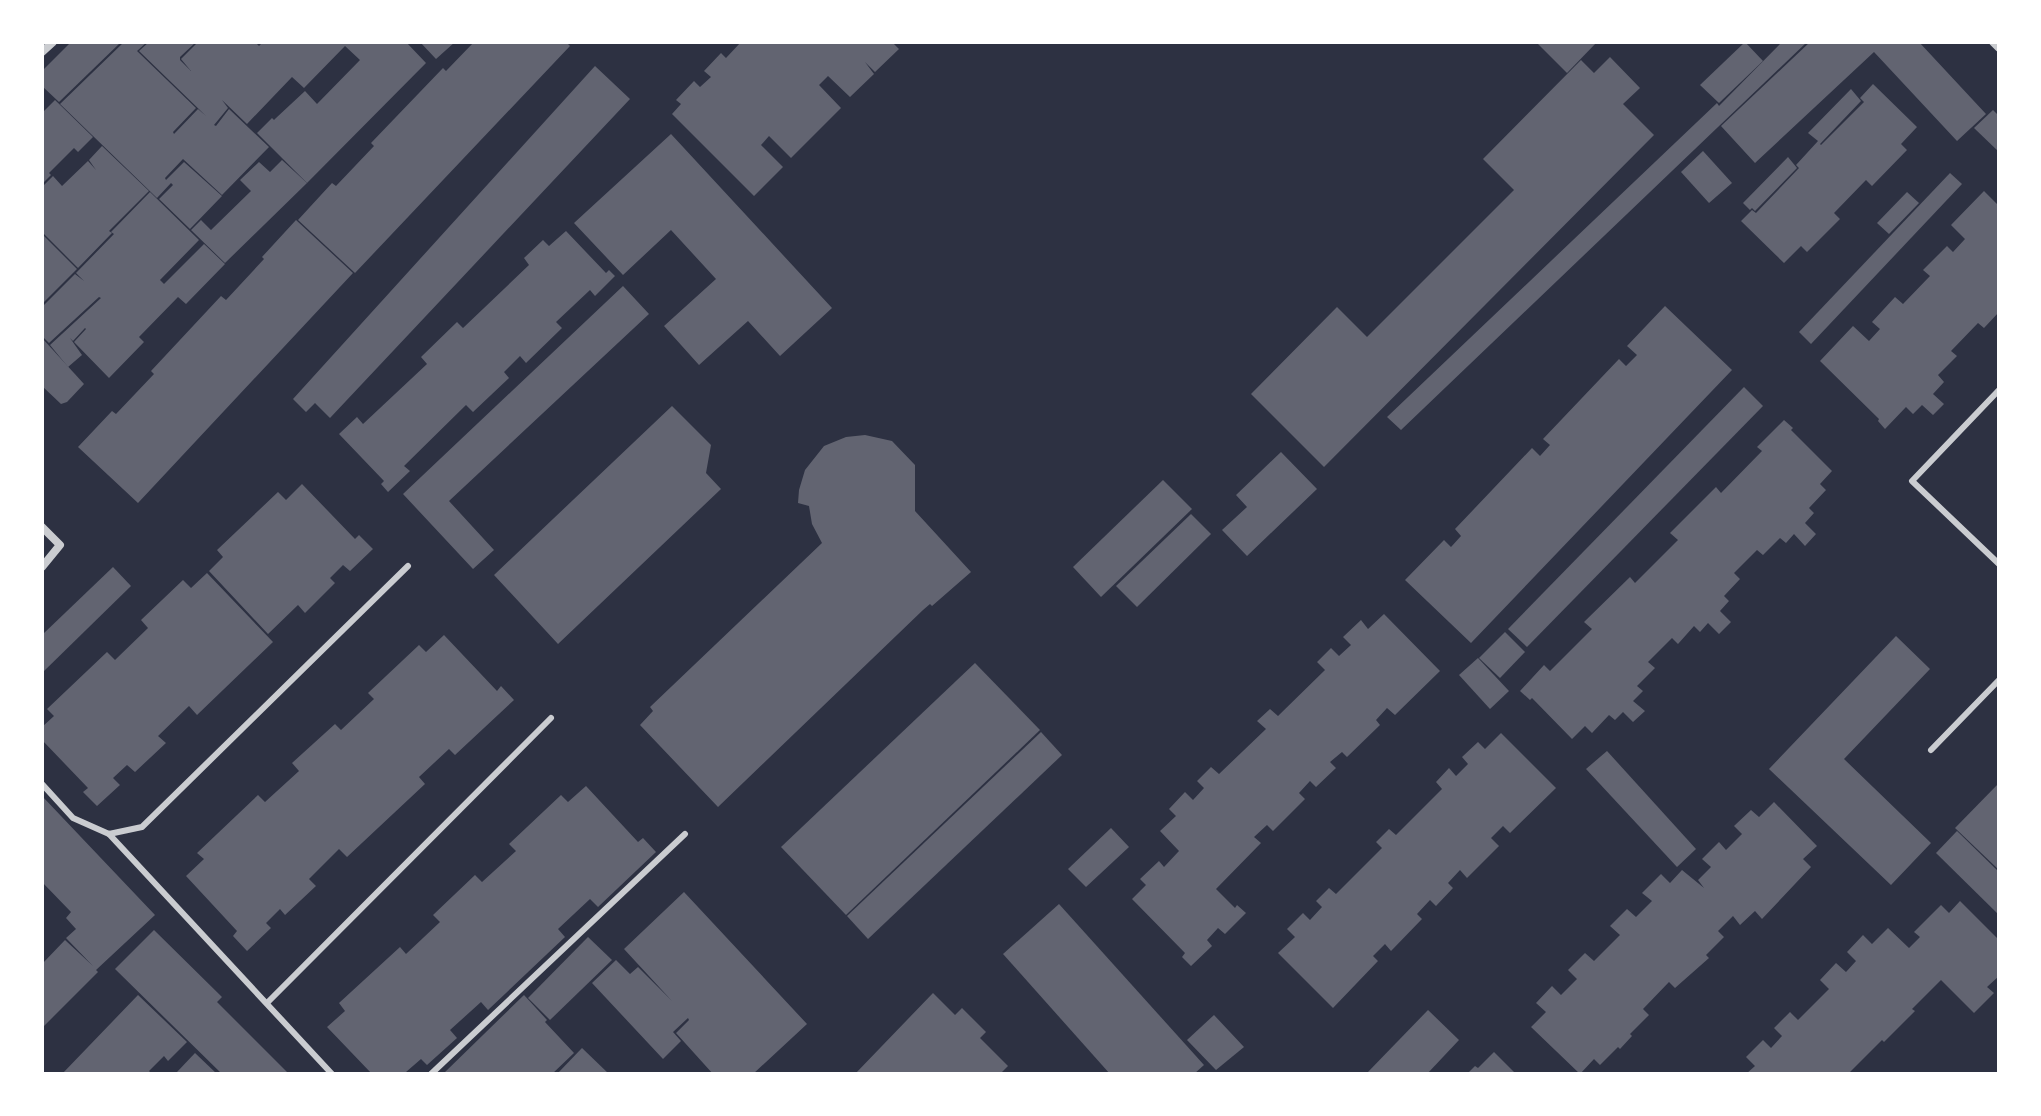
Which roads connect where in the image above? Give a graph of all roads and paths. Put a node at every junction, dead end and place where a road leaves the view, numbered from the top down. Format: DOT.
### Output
graph roads {
  1 [pos="53,42"];
  2 [pos="1993,42"];
  3 [pos="1999,48"];
  4 [pos="42,52"];
  5 [pos="1999,390"];
  6 [pos="42,527"];
  7 [pos="1999,564"];
  8 [pos="408,566"];
  9 [pos="42,567"];
  10 [pos="1999,680"];
  11 [pos="551,718"];
  12 [pos="1931,750"];
  13 [pos="42,784"];
  14 [pos="109,834"];
  15 [pos="685,834"];
  16 [pos="267,1003"];
  17 [pos="332,1074"];
  18 [pos="431,1074"];
  1 -- 4 [label="street"];
  2 -- 3 [label="street"];
  5 -- 7 [label="lane"];
  6 -- 9 [label="street"];
  8 -- 14 [label="lane"];
  10 -- 12 [label="lane"];
  11 -- 16 [label="lane"];
  13 -- 14 [label="lane"];
  14 -- 16 [label="lane"];
  15 -- 18 [label="lane"];
  16 -- 17 [label="lane"];
}
